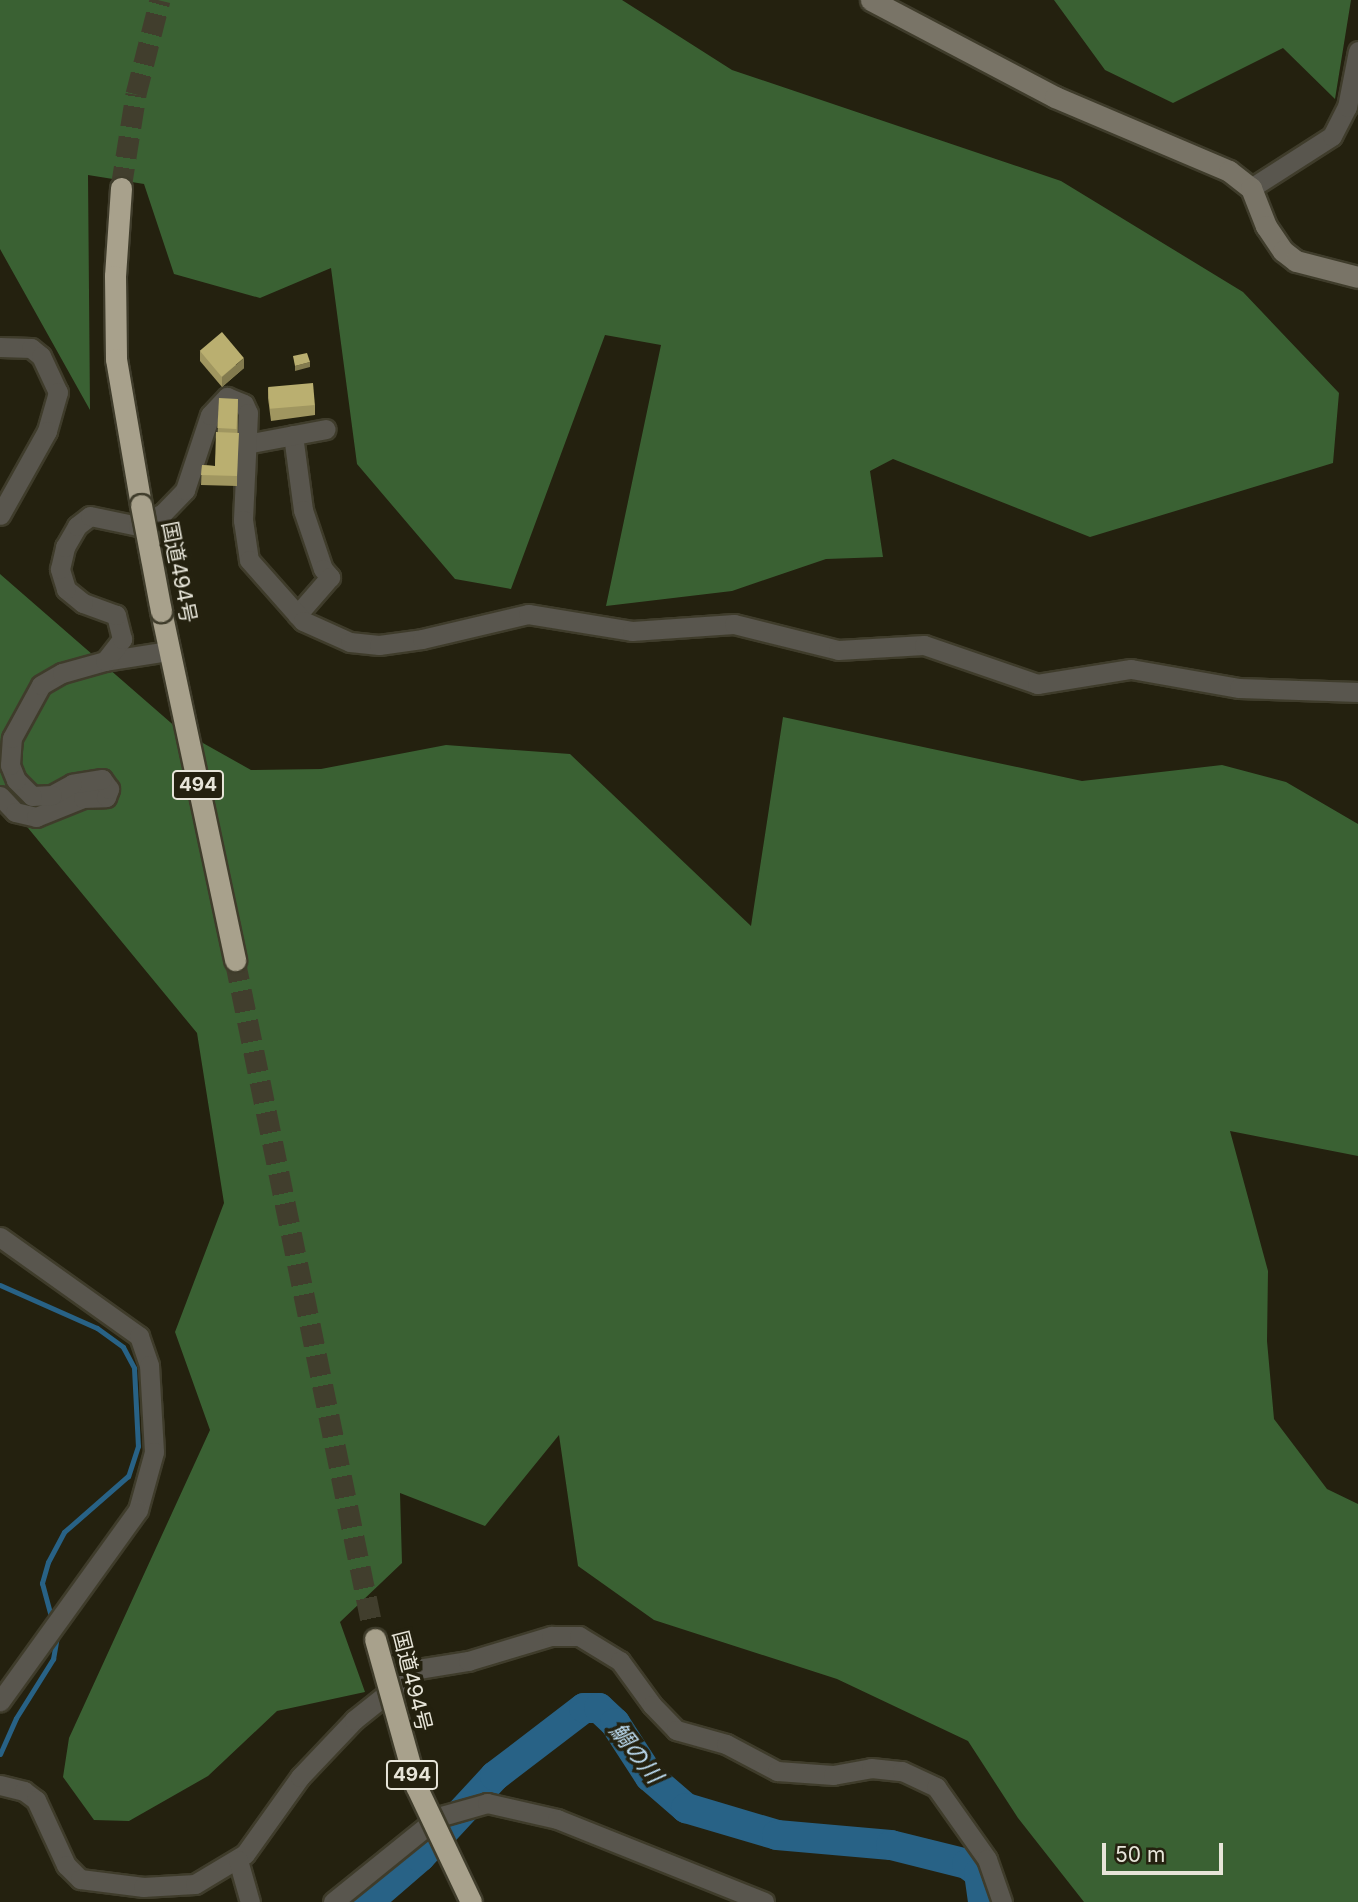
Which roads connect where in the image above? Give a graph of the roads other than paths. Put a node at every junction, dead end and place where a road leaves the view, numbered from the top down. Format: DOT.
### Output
graph roads {
  1 [pos="871,0"];
  2 [pos="1358,51"];
  3 [pos="121,188"];
  4 [pos="1251,188"];
  5 [pos="1358,277"];
  6 [pos="0,347"];
  7 [pos="326,429"];
  8 [pos="293,435"];
  9 [pos="246,444"];
  10 [pos="0,515"];
  11 [pos="297,615"];
  12 [pos="169,651"];
  13 [pos="104,662"];
  14 [pos="1358,692"];
  15 [pos="0,796"];
  16 [pos="235,960"];
  17 [pos="0,1237"];
  18 [pos="374,1632"];
  19 [pos="0,1701"];
  20 [pos="0,1785"];
  21 [pos="238,1860"];
  22 [pos="250,1902"];
  23 [pos="333,1902"];
  24 [pos="471,1902"];
  25 [pos="764,1902"];
  26 [pos="1002,1902"];
  1 -- 4 [label="street"];
  2 -- 4 [label="street"];
  3 -- 12 [label="highway, 国道494号 / 494, bridge"];
  4 -- 5 [label="street"];
  6 -- 10 [label="street"];
  7 -- 8 [label="street"];
  8 -- 9 [label="street"];
  8 -- 11 [label="street"];
  9 -- 11 [label="street"];
  9 -- 13 [label="street"];
  11 -- 14 [label="street"];
  12 -- 13 [label="street"];
  12 -- 16 [label="highway, 国道494号 / 494"];
  13 -- 15 [label="street"];
  17 -- 19 [label="street"];
  18 -- 24 [label="highway, 国道494号 / 494, bridge"];
  20 -- 21 [label="street"];
  21 -- 22 [label="street"];
  21 -- 26 [label="street"];
  23 -- 25 [label="street"];
}
